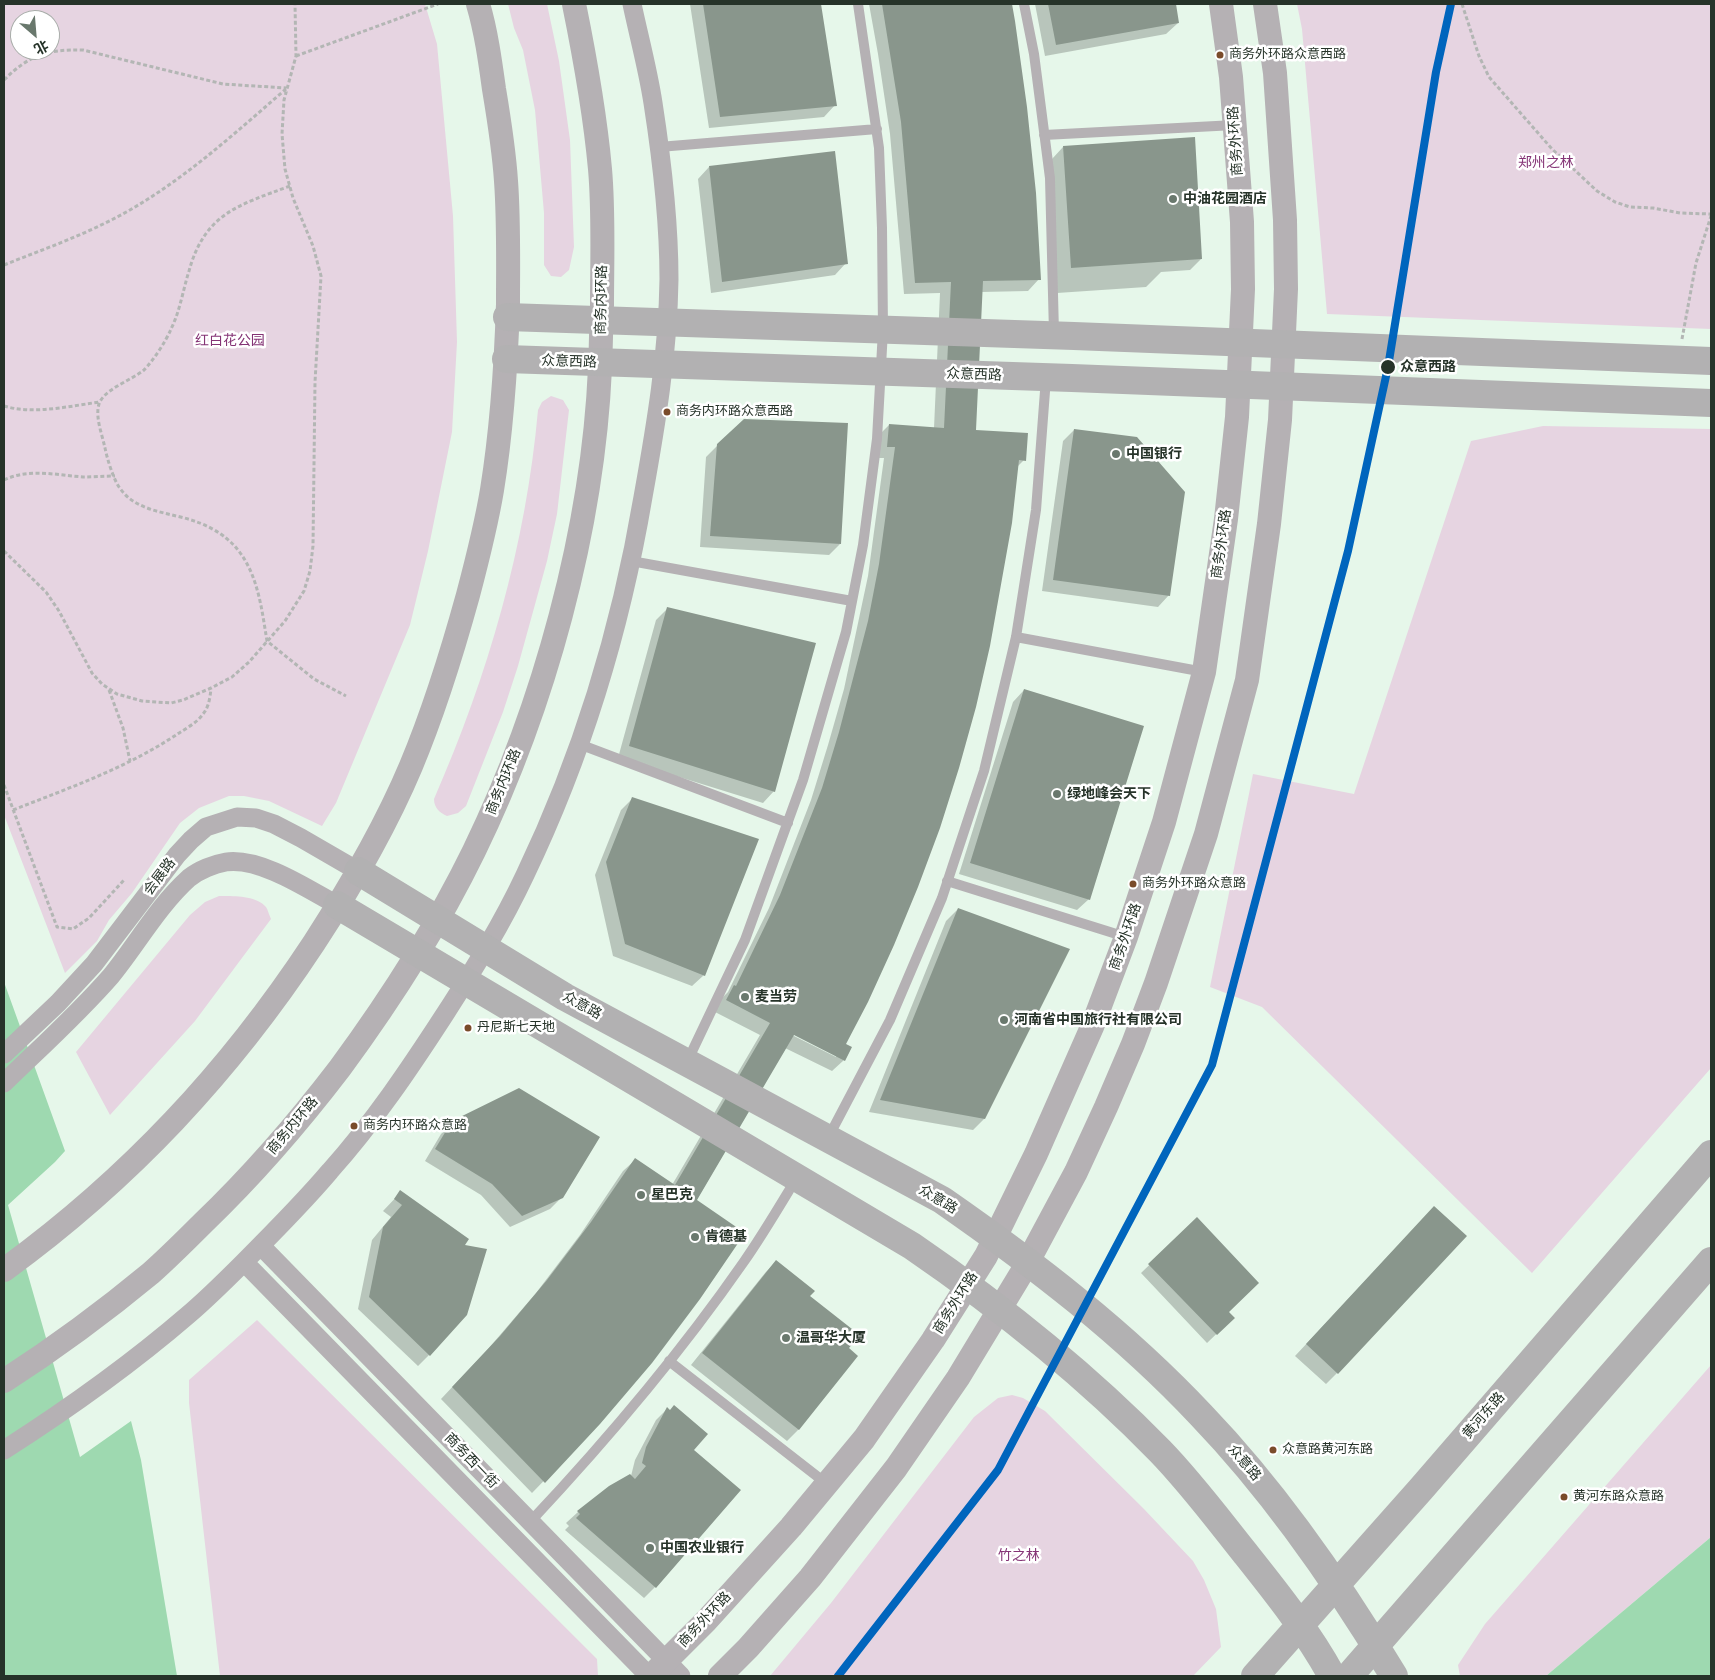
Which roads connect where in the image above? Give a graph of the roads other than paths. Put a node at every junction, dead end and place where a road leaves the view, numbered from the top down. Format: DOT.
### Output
graph roads {
  1 [pos="478,4"];
  2 [pos="574,4"];
  3 [pos="632,4"];
  4 [pos="858,4"];
  5 [pos="1024,4"];
  6 [pos="1222,4"];
  7 [pos="1265,4"];
  8 [pos="1235,126"];
  9 [pos="877,129"];
  10 [pos="1044,134"];
  11 [pos="659,147"];
  12 [pos="507,318"];
  13 [pos="601,320"];
  14 [pos="666,323"];
  15 [pos="883,330"];
  16 [pos="1054,336"];
  17 [pos="1240,343"];
  18 [pos="1284,344"];
  19 [pos="506,359"];
  20 [pos="1711,361"];
  21 [pos="600,363"];
  22 [pos="664,364"];
  23 [pos="880,372"];
  24 [pos="1046,377"];
  25 [pos="1238,385"];
  26 [pos="1282,386"];
  27 [pos="1711,403"];
  28 [pos="632,561"];
  29 [pos="852,601"];
  30 [pos="1016,637"];
  31 [pos="1204,672"];
  32 [pos="579,744"];
  33 [pos="788,823"];
  34 [pos="358,871"];
  35 [pos="947,881"];
  36 [pos="337,905"];
  37 [pos="438,920"];
  38 [pos="1126,937"];
  39 [pos="486,949"];
  40 [pos="417,952"];
  41 [pos="466,981"];
  42 [pos="4,1054"];
  43 [pos="687,1063"];
  44 [pos="4,1083"];
  45 [pos="828,1138"];
  46 [pos="1711,1154"];
  47 [pos="797,1179"];
  48 [pos="995,1237"];
  49 [pos="261,1246"];
  50 [pos="1711,1261"];
  51 [pos="244,1262"];
  52 [pos="1028,1262"];
  53 [pos="4,1270"];
  54 [pos="967,1285"];
  55 [pos="999,1309"];
  56 [pos="670,1361"];
  57 [pos="4,1381"];
  58 [pos="4,1450"];
  59 [pos="827,1484"];
  60 [pos="530,1522"];
  61 [pos="1336,1585"];
  62 [pos="1300,1626"];
  63 [pos="1376,1646"];
  64 [pos="662,1672"];
  65 [pos="720,1676"];
  66 [pos="1255,1676"];
  67 [pos="1332,1676"];
  68 [pos="1349,1676"];
  69 [pos="1394,1676"];
  1 -- 12 [label="street"];
  2 -- 13 [label="street, 商务内环路"];
  3 -- 11 [label="street"];
  4 -- 9 [label="lane"];
  5 -- 10 [label="lane"];
  6 -- 8 [label="street, 商务外环路"];
  7 -- 18 [label="street"];
  8 -- 10 [label="lane"];
  8 -- 17 [label="street, 商务外环路"];
  9 -- 11 [label="lane"];
  9 -- 15 [label="lane"];
  10 -- 16 [label="lane"];
  11 -- 14 [label="street"];
  12 -- 13 [label="main road"];
  12 -- 19 [label="street"];
  13 -- 14 [label="main road"];
  13 -- 21 [label="street, 商务内环路"];
  14 -- 15 [label="main road"];
  14 -- 22 [label="street"];
  15 -- 16 [label="main road"];
  15 -- 23 [label="lane"];
  16 -- 17 [label="main road"];
  17 -- 18 [label="main road"];
  17 -- 25 [label="street, 商务外环路"];
  18 -- 20 [label="main road"];
  18 -- 26 [label="street"];
  19 -- 21 [label="main road, 众意西路"];
  19 -- 34 [label="street"];
  21 -- 22 [label="main road, 众意西路"];
  21 -- 37 [label="street, 商务内环路"];
  22 -- 23 [label="main road, 众意西路"];
  22 -- 28 [label="street"];
  23 -- 24 [label="main road, 众意西路"];
  23 -- 29 [label="lane"];
  24 -- 25 [label="main road, 众意西路"];
  24 -- 30 [label="lane"];
  25 -- 26 [label="main road, 众意西路"];
  25 -- 31 [label="street, 商务外环路"];
  26 -- 27 [label="main road, 众意西路"];
  26 -- 52 [label="street"];
  28 -- 29 [label="lane"];
  28 -- 32 [label="street"];
  29 -- 33 [label="lane"];
  30 -- 31 [label="lane"];
  30 -- 35 [label="lane"];
  31 -- 38 [label="street, 商务外环路"];
  32 -- 33 [label="lane"];
  32 -- 39 [label="street"];
  33 -- 43 [label="lane"];
  34 -- 36 [label="street"];
  34 -- 37 [label="main road, 众意路"];
  34 -- 42 [label="street, 会展路"];
  35 -- 38 [label="lane"];
  35 -- 45 [label="lane"];
  36 -- 40 [label="main road"];
  36 -- 44 [label="street, 会展路"];
  36 -- 53 [label="street"];
  37 -- 39 [label="main road, 众意路"];
  37 -- 40 [label="street, 商务内环路"];
  38 -- 48 [label="street, 商务外环路"];
  39 -- 41 [label="street"];
  39 -- 43 [label="main road, 众意路"];
  40 -- 41 [label="main road"];
  40 -- 57 [label="street, 商务内环路"];
  41 -- 47 [label="main road"];
  41 -- 49 [label="street"];
  43 -- 45 [label="main road, 众意路"];
  45 -- 48 [label="main road, 众意路"];
  46 -- 61 [label="main road, 黄河东路"];
  47 -- 54 [label="main road"];
  47 -- 56 [label="lane"];
  48 -- 52 [label="main road, 众意路"];
  48 -- 54 [label="street, 商务外环路"];
  49 -- 51 [label="street"];
  49 -- 60 [label="street, 商务西一街"];
  50 -- 63 [label="main road"];
  51 -- 58 [label="street"];
  51 -- 64 [label="street, 商务西一街"];
  52 -- 55 [label="street"];
  52 -- 61 [label="main road, 众意路"];
  54 -- 55 [label="main road"];
  54 -- 59 [label="street, 商务外环路"];
  55 -- 62 [label="main road"];
  55 -- 65 [label="street"];
  56 -- 59 [label="lane"];
  56 -- 60 [label="lane"];
  59 -- 64 [label="street, 商务外环路"];
  60 -- 64 [label="street, 商务西一街"];
  61 -- 62 [label="main road, 黄河东路"];
  61 -- 63 [label="main road, 众意路"];
  62 -- 66 [label="main road, 黄河东路"];
  62 -- 67 [label="main road"];
  63 -- 68 [label="main road"];
  63 -- 69 [label="main road, 众意路"];
}
